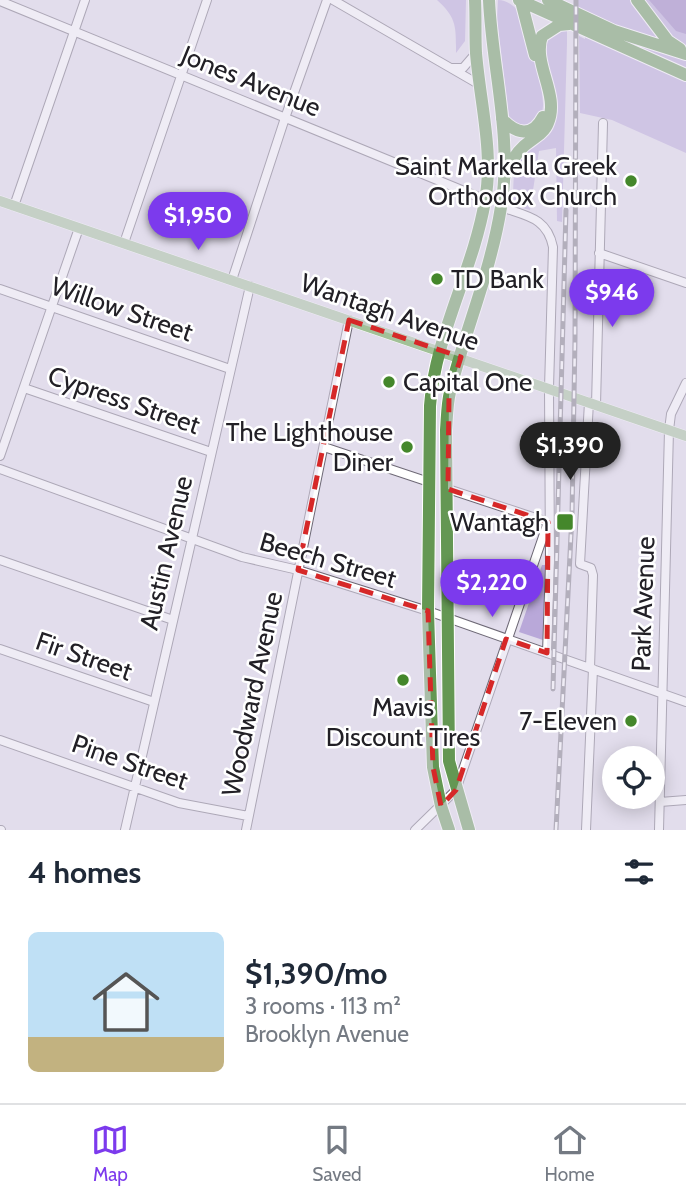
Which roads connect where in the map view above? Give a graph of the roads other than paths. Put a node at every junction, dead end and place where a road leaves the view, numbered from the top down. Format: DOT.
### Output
graph roads {
  1 [pos="85,0"];
  2 [pos="207,0"];
  3 [pos="327,0"];
  4 [pos="333,0"];
  5 [pos="548,0"];
  6 [pos="637,0"];
  7 [pos="0,1"];
  8 [pos="520,1"];
  9 [pos="489,5"];
  10 [pos="475,6"];
  11 [pos="569,24"];
  12 [pos="74,31"];
  13 [pos="476,52"];
  14 [pos="686,54"];
  15 [pos="451,68"];
  16 [pos="181,75"];
  17 [pos="686,75"];
  18 [pos="480,86"];
  19 [pos="285,118"];
  20 [pos="502,119"];
  21 [pos="603,123"];
  22 [pos="505,177"];
  23 [pos="488,178"];
  24 [pos="486,200"];
  25 [pos="0,201"];
  26 [pos="14,206"];
  27 [pos="501,207"];
  28 [pos="79,228"];
  29 [pos="124,243"];
  30 [pos="599,253"];
  31 [pos="232,280"];
  32 [pos="686,283"];
  33 [pos="250,286"];
  34 [pos="0,289"];
  35 [pos="51,307"];
  36 [pos="349,320"];
  37 [pos="440,350"];
  38 [pos="461,357"];
  39 [pos="230,369"];
  40 [pos="686,383"];
  41 [pos="24,388"];
  42 [pos="549,388"];
  43 [pos="592,404"];
  44 [pos="669,430"];
  45 [pos="686,436"];
  46 [pos="324,447"];
  47 [pos="211,453"];
  48 [pos="0,456"];
  49 [pos="0,469"];
  50 [pos="429,482"];
  51 [pos="448,489"];
  52 [pos="548,522"];
  53 [pos="192,538"];
  54 [pos="0,559"];
  55 [pos="299,570"];
  56 [pos="428,611"];
  57 [pos="448,618"];
  58 [pos="173,620"];
  59 [pos="506,639"];
  60 [pos="0,649"];
  61 [pos="547,653"];
  62 [pos="591,669"];
  63 [pos="662,694"];
  64 [pos="154,702"];
  65 [pos="686,702"];
  66 [pos="0,740"];
  67 [pos="661,746"];
  68 [pos="135,787"];
  69 [pos="448,798"];
  70 [pos="686,800"];
  71 [pos="665,802"];
  72 [pos="660,809"];
  73 [pos="248,816"];
  74 [pos="125,830"];
  75 [pos="246,830"];
  76 [pos="415,830"];
  77 [pos="449,830"];
  78 [pos="469,830"];
  79 [pos="586,830"];
  80 [pos="659,830"];
  1 -- 12 [label="street"];
  2 -- 16 [label="street"];
  3 -- 19 [label="street"];
  4 -- 15 [label="street"];
  5 -- 14 [label="highway"];
  6 -- 14 [label="highway"];
  7 -- 12 [label="street, Jones Avenue"];
  8 -- 11 [label="highway"];
  8 -- 20 [label="highway"];
  9 -- 20 [label="highway"];
  10 -- 13 [label="highway"];
  11 -- 17 [label="highway"];
  11 -- 22 [label="highway"];
  12 -- 16 [label="street, Jones Avenue"];
  12 -- 26 [label="street"];
  13 -- 15 [label="street"];
  13 -- 18 [label="highway"];
  15 -- 18 [label="street"];
  16 -- 19 [label="street, Jones Avenue"];
  16 -- 29 [label="street"];
  18 -- 23 [label="highway"];
  19 -- 24 [label="street, Jones Avenue"];
  19 -- 31 [label="street"];
  20 -- 22 [label="highway"];
  21 -- 30 [label="street"];
  22 -- 27 [label="highway"];
  23 -- 24 [label="highway"];
  23 -- 27 [label="highway"];
  24 -- 37 [label="highway"];
  25 -- 26 [label="main road, Wantagh Avenue"];
  26 -- 28 [label="main road, Wantagh Avenue"];
  27 -- 38 [label="highway"];
  27 -- 42 [label="street"];
  28 -- 29 [label="main road, Wantagh Avenue"];
  28 -- 35 [label="street"];
  29 -- 31 [label="main road, Wantagh Avenue"];
  30 -- 32 [label="street"];
  30 -- 43 [label="street"];
  31 -- 33 [label="main road, Wantagh Avenue"];
  33 -- 36 [label="main road, Wantagh Avenue"];
  33 -- 39 [label="street, Austin Avenue"];
  34 -- 35 [label="street, Willow Street"];
  35 -- 39 [label="street, Willow Street"];
  35 -- 41 [label="street"];
  36 -- 37 [label="main road, Wantagh Avenue"];
  36 -- 46 [label="street, Woodward Avenue"];
  37 -- 38 [label="main road, Wantagh Avenue"];
  37 -- 50 [label="highway"];
  38 -- 42 [label="main road, Wantagh Avenue"];
  38 -- 51 [label="highway"];
  39 -- 47 [label="street, Austin Avenue"];
  40 -- 44 [label="street, Park Avenue"];
  41 -- 47 [label="street, Cypress Street"];
  41 -- 48 [label="street"];
  42 -- 43 [label="main road, Wantagh Avenue"];
  42 -- 52 [label="street"];
  43 -- 44 [label="main road, Wantagh Avenue"];
  43 -- 62 [label="street"];
  44 -- 45 [label="main road, Wantagh Avenue"];
  44 -- 63 [label="street, Park Avenue"];
  46 -- 50 [label="street"];
  46 -- 55 [label="street, Woodward Avenue"];
  47 -- 53 [label="street, Austin Avenue"];
  49 -- 53 [label="street, Beech Street"];
  50 -- 56 [label="highway"];
  51 -- 52 [label="street"];
  51 -- 57 [label="highway"];
  52 -- 59 [label="street"];
  52 -- 61 [label="street"];
  53 -- 55 [label="street, Beech Street"];
  53 -- 58 [label="street, Austin Avenue"];
  54 -- 58 [label="street"];
  55 -- 56 [label="street, Beech Street"];
  55 -- 73 [label="street, Woodward Avenue"];
  56 -- 57 [label="street, Beech Street"];
  56 -- 69 [label="highway"];
  57 -- 59 [label="street, Beech Street"];
  57 -- 69 [label="highway"];
  58 -- 64 [label="street, Austin Avenue"];
  59 -- 61 [label="street, Beech Street"];
  59 -- 69 [label="street"];
  60 -- 64 [label="street, Fir Street"];
  61 -- 62 [label="street, Beech Street"];
  62 -- 63 [label="street, Beech Street"];
  62 -- 79 [label="street"];
  63 -- 65 [label="street, Beech Street"];
  63 -- 67 [label="street, Park Avenue"];
  64 -- 68 [label="street, Austin Avenue"];
  66 -- 68 [label="street, Pine Street"];
  68 -- 73 [label="street, Pine Street"];
  68 -- 74 [label="street, Austin Avenue"];
  69 -- 76 [label="street"];
  69 -- 77 [label="highway"];
  69 -- 78 [label="highway"];
  70 -- 71 [label="street"];
  72 -- 80 [label="street, Park Avenue"];
  73 -- 75 [label="street, Woodward Avenue"];
}
